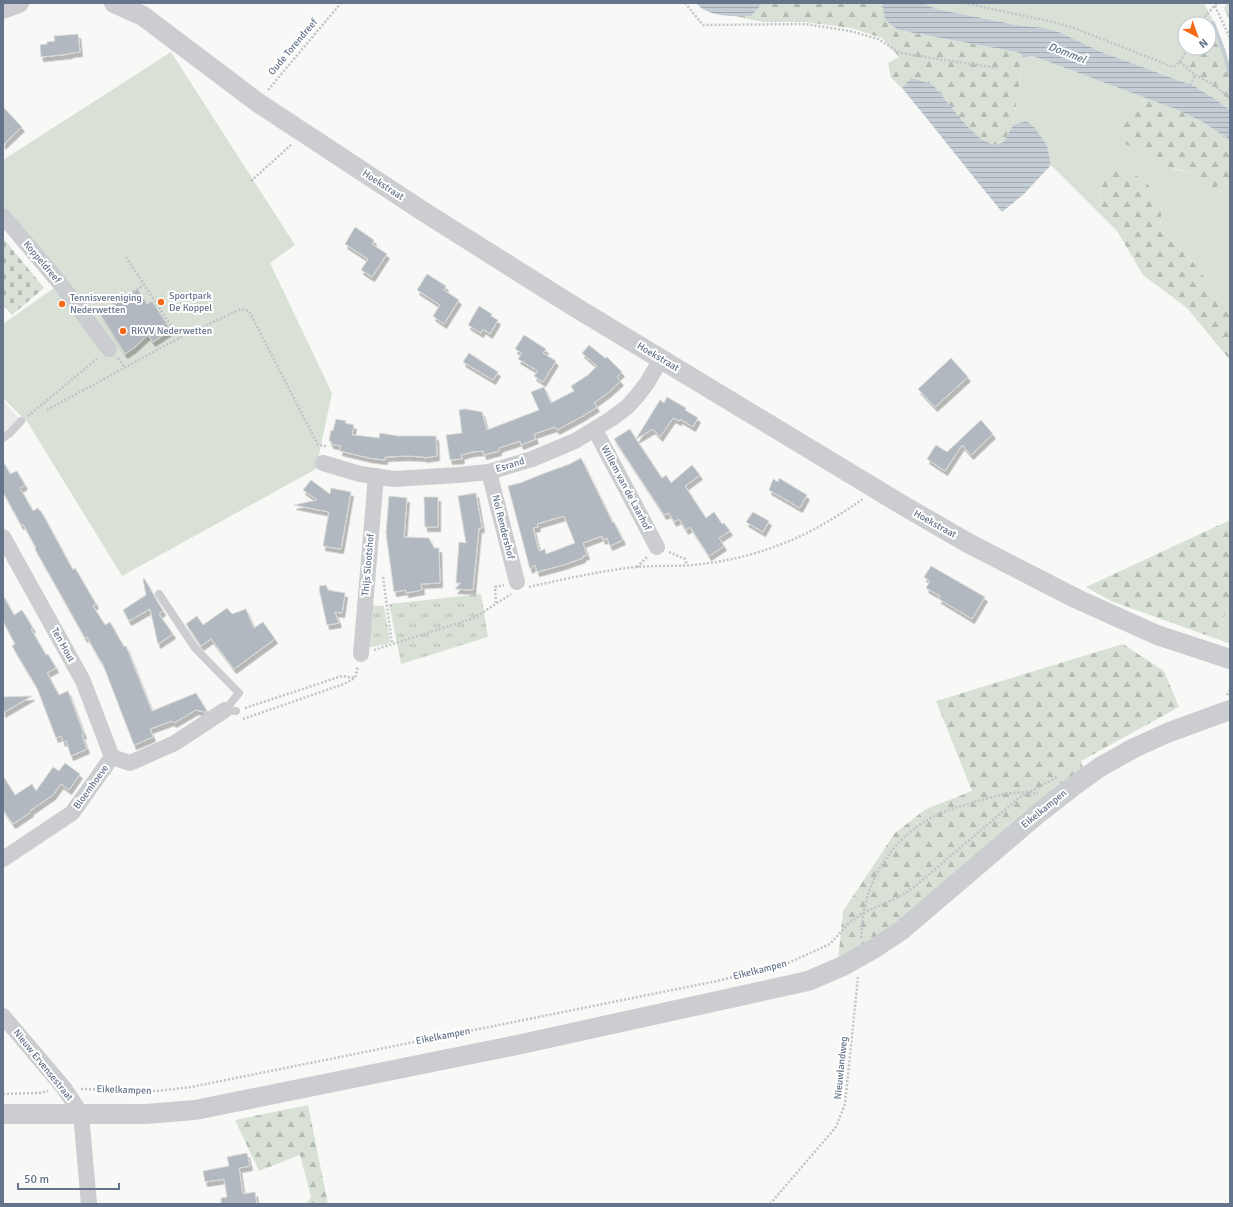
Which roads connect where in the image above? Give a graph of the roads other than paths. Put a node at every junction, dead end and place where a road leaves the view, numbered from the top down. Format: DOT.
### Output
graph roads {
  1 [pos="19,3"];
  2 [pos="114,3"];
  3 [pos="3,9"];
  4 [pos="3,216"];
  5 [pos="109,349"];
  6 [pos="661,359"];
  7 [pos="21,421"];
  8 [pos="595,430"];
  9 [pos="3,438"];
  10 [pos="323,463"];
  11 [pos="489,472"];
  12 [pos="376,476"];
  13 [pos="3,537"];
  14 [pos="657,547"];
  15 [pos="518,588"];
  16 [pos="159,594"];
  17 [pos="361,654"];
  18 [pos="1230,660"];
  19 [pos="1230,710"];
  20 [pos="230,711"];
  21 [pos="112,757"];
  22 [pos="3,859"];
  23 [pos="3,1016"];
  24 [pos="3,1114"];
  25 [pos="81,1114"];
  26 [pos="89,1204"];
  1 -- 3 [label="street"];
  2 -- 6 [label="street, Hoekstraat"];
  4 -- 5 [label="street, Koppeldreef"];
  6 -- 8 [label="street, Esrand"];
  6 -- 18 [label="street, Hoekstraat"];
  7 -- 9 [label="lane"];
  8 -- 11 [label="street, Esrand"];
  8 -- 14 [label="street, Willem van de Laarhof"];
  10 -- 12 [label="street, Esrand"];
  11 -- 12 [label="street, Esrand"];
  11 -- 15 [label="street, Nol Rendershof"];
  12 -- 17 [label="street, Thijs Slootshof"];
  13 -- 21 [label="street, Ten Hout"];
  16 -- 20 [label="lane"];
  19 -- 25 [label="street, Eikelkampen"];
  20 -- 21 [label="street, Bloemhoeve"];
  21 -- 22 [label="street, Bloemhoeve"];
  23 -- 25 [label="street, Nieuw Ervensestraat"];
  24 -- 25 [label="street, Eikelkampen"];
  25 -- 26 [label="street"];
}
